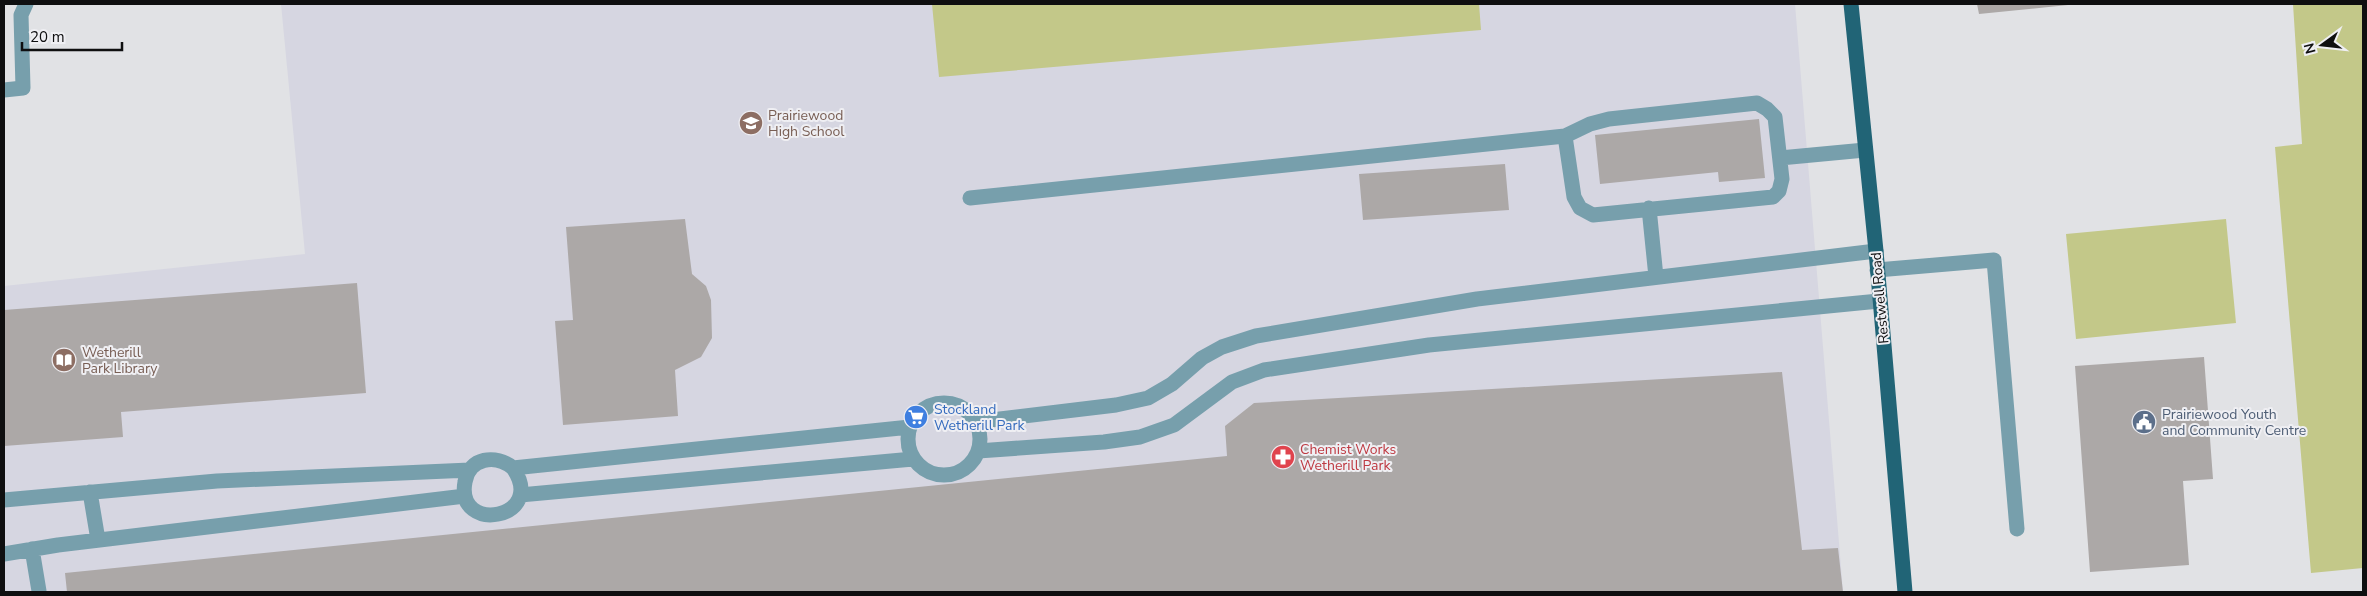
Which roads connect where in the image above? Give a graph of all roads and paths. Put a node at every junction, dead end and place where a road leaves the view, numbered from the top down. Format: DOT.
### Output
graph roads {
  1 [pos="26,4"];
  2 [pos="1851,4"];
  3 [pos="4,90"];
  4 [pos="1565,136"];
  5 [pos="1865,150"];
  6 [pos="1780,158"];
  7 [pos="970,198"];
  8 [pos="1649,208"];
  9 [pos="1876,251"];
  10 [pos="1878,270"];
  11 [pos="1656,277"];
  12 [pos="1880,301"];
  13 [pos="975,422"];
  14 [pos="910,428"];
  15 [pos="978,451"];
  16 [pos="913,459"];
  17 [pos="513,468"];
  18 [pos="470,470"];
  19 [pos="90,492"];
  20 [pos="520,495"];
  21 [pos="465,496"];
  22 [pos="4,500"];
  23 [pos="2017,530"];
  24 [pos="98,540"];
  25 [pos="32,549"];
  26 [pos="4,554"];
  27 [pos="39,591"];
  28 [pos="1905,592"];
  1 -- 3 [label="street"];
  2 -- 5 [label="main road, Restwell Road"];
  4 -- 6 [label="street"];
  4 -- 7 [label="street"];
  4 -- 8 [label="street"];
  5 -- 6 [label="street"];
  5 -- 9 [label="main road, Restwell Road"];
  6 -- 8 [label="street"];
  8 -- 11 [label="street"];
  9 -- 10 [label="main road, Restwell Road"];
  9 -- 11 [label="street"];
  10 -- 12 [label="main road, Restwell Road"];
  10 -- 23 [label="street"];
  11 -- 13 [label="street"];
  12 -- 15 [label="street"];
  12 -- 28 [label="main road, Restwell Road"];
  13 -- 14 [label="street"];
  13 -- 15 [label="street"];
  14 -- 16 [label="street"];
  14 -- 17 [label="street"];
  15 -- 16 [label="street"];
  16 -- 20 [label="street"];
  17 -- 18 [label="street"];
  17 -- 20 [label="street"];
  18 -- 19 [label="street"];
  18 -- 21 [label="street"];
  19 -- 22 [label="street"];
  19 -- 24 [label="street"];
  20 -- 21 [label="street"];
  21 -- 24 [label="street"];
  24 -- 25 [label="street"];
  25 -- 26 [label="street"];
  25 -- 27 [label="street"];
}
